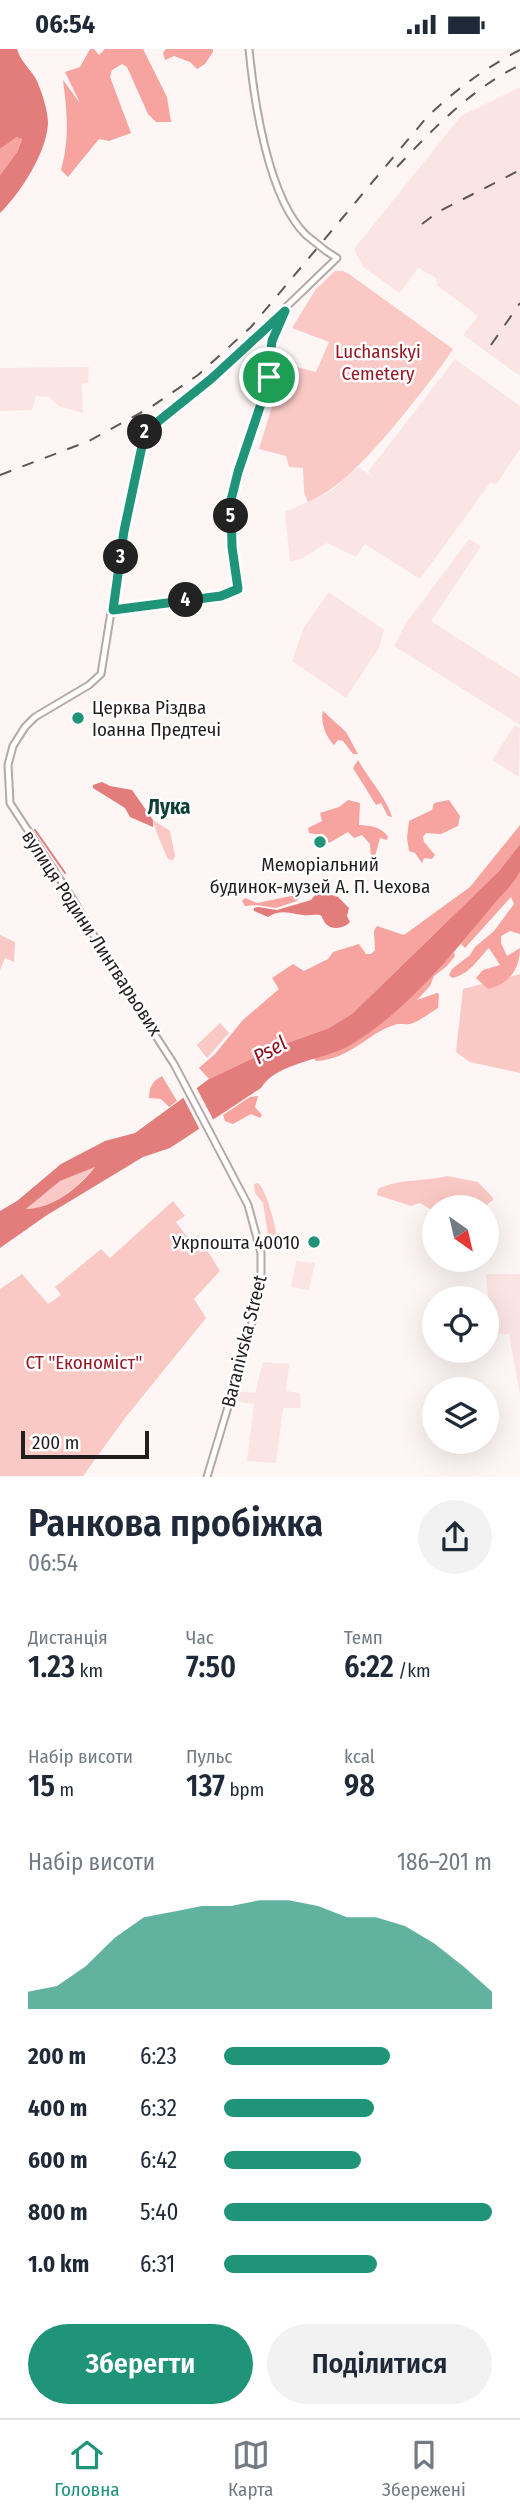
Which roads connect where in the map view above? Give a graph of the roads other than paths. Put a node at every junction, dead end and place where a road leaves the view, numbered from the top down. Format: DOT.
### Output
graph roads {
  1 [pos="248,49"];
  2 [pos="285,311"];
  3 [pos="113,610"];
  4 [pos="207,1476"];
  1 -- 2 [label="main road, вулиця Родини Линтварьових, bridge"];
  2 -- 3 [label="main road, вулиця Родини Линтварьових"];
  2 -- 3 [label="main road"];
  3 -- 4 [label="main road, вулиця Родини Линтварьових"];
}
